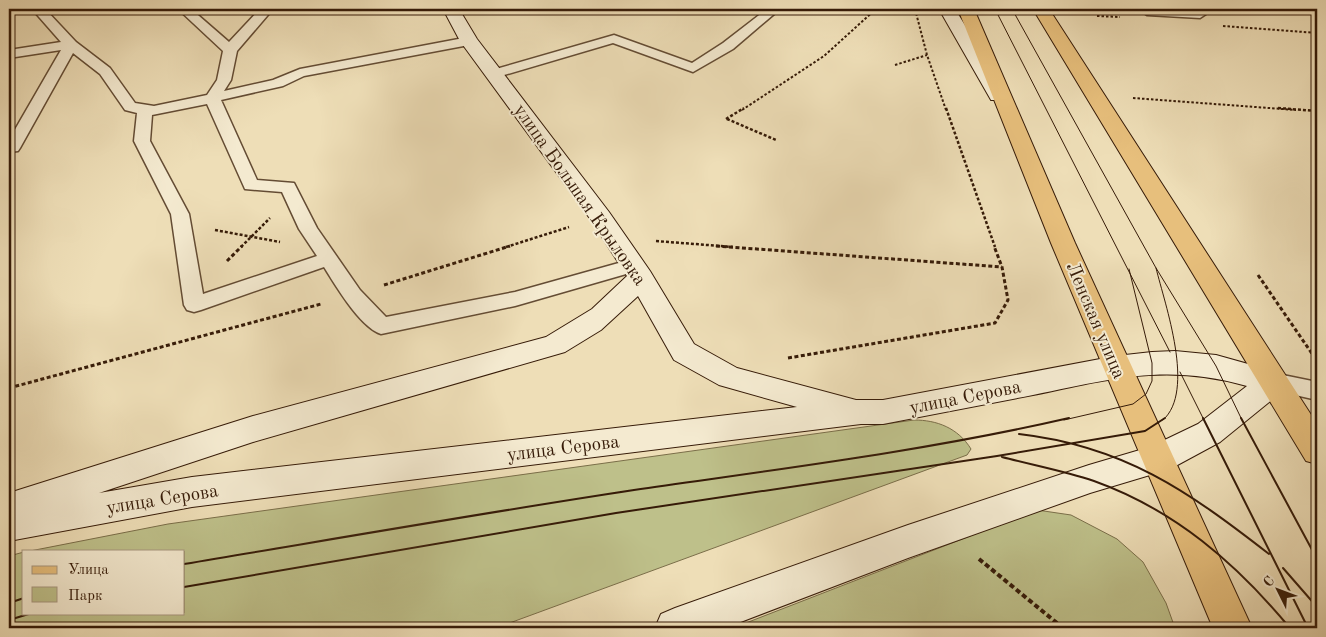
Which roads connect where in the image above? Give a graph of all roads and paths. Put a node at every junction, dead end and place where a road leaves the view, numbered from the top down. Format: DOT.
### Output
graph roads {
  1 [pos="38,9"];
  2 [pos="184,9"];
  3 [pos="267,9"];
  4 [pos="451,9"];
  5 [pos="774,9"];
  6 [pos="876,9"];
  7 [pos="915,9"];
  8 [pos="947,9"];
  9 [pos="966,9"];
  10 [pos="1041,9"];
  11 [pos="1144,9"];
  12 [pos="1200,14"];
  13 [pos="469,41"];
  14 [pos="71,45"];
  15 [pos="230,50"];
  16 [pos="9,54"];
  17 [pos="927,56"];
  18 [pos="895,65"];
  19 [pos="494,74"];
  20 [pos="212,98"];
  21 [pos="1133,98"];
  22 [pos="1005,107"];
  23 [pos="145,110"];
  24 [pos="1317,110"];
  25 [pos="776,140"];
  26 [pos="12,148"];
  27 [pos="292,196"];
  28 [pos="601,217"];
  29 [pos="182,224"];
  30 [pos="252,236"];
  31 [pos="648,241"];
  32 [pos="325,254"];
  33 [pos="1002,267"];
  34 [pos="637,271"];
  35 [pos="1258,275"];
  36 [pos="192,295"];
  37 [pos="353,295"];
  38 [pos="781,360"];
  39 [pos="1317,360"];
  40 [pos="1116,366"];
  41 [pos="1273,382"];
  42 [pos="9,388"];
  43 [pos="1317,391"];
  44 [pos="861,412"];
  45 [pos="1317,451"];
  46 [pos="1158,459"];
  47 [pos="9,508"];
  48 [pos="9,525"];
  49 [pos="979,559"];
  50 [pos="675,628"];
  51 [pos="1062,628"];
  52 [pos="1233,628"];
  1 -- 14 [label="lane"];
  2 -- 15 [label="lane"];
  3 -- 15 [label="lane"];
  4 -- 13 [label="street, улица Большая Крыловка"];
  5 -- 19 [label="lane"];
  6 -- 25 [label="path"];
  7 -- 17 [label="path"];
  8 -- 22 [label="street"];
  9 -- 22 [label="main road, Ленская улица"];
  10 -- 41 [label="main road"];
  11 -- 12 [label="lane"];
  13 -- 19 [label="street, улица Большая Крыловка"];
  13 -- 20 [label="lane"];
  14 -- 16 [label="lane"];
  14 -- 23 [label="lane"];
  14 -- 26 [label="lane"];
  15 -- 20 [label="lane"];
  17 -- 18 [label="path"];
  17 -- 33 [label="path"];
  19 -- 28 [label="street, улица Большая Крыловка"];
  20 -- 23 [label="lane"];
  20 -- 27 [label="lane"];
  21 -- 24 [label="path"];
  22 -- 40 [label="main road, Ленская улица"];
  23 -- 29 [label="lane"];
  27 -- 30 [label="path"];
  27 -- 32 [label="lane"];
  28 -- 34 [label="street, улица Большая Крыловка"];
  28 -- 37 [label="path"];
  29 -- 30 [label="path"];
  29 -- 36 [label="lane"];
  30 -- 32 [label="path"];
  30 -- 36 [label="path"];
  31 -- 33 [label="path"];
  32 -- 36 [label="lane"];
  32 -- 37 [label="lane"];
  33 -- 38 [label="path"];
  34 -- 37 [label="lane"];
  34 -- 44 [label="street, улица Большая Крыловка"];
  34 -- 47 [label="street, улица Серова"];
  35 -- 39 [label="path"];
  37 -- 42 [label="path"];
  40 -- 41 [label="street, улица Серова"];
  40 -- 44 [label="street, улица Серова"];
  40 -- 46 [label="main road, Ленская улица"];
  41 -- 43 [label="lane"];
  41 -- 45 [label="main road"];
  41 -- 46 [label="street"];
  44 -- 48 [label="street, улица Серова"];
  46 -- 50 [label="street"];
  46 -- 52 [label="main road, Ленская улица"];
  49 -- 51 [label="path"];
}
